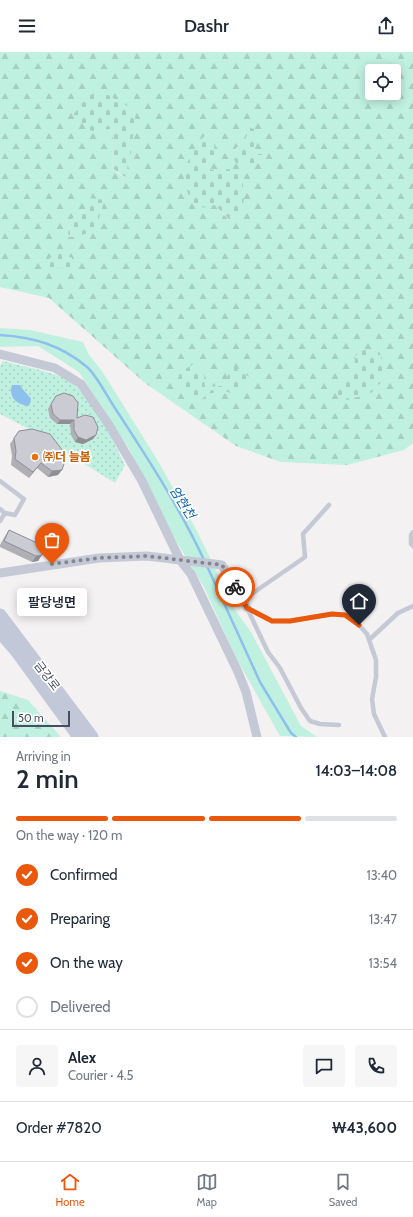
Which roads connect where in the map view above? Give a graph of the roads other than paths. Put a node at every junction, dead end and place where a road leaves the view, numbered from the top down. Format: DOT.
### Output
graph roads {
  1 [pos="0,354"];
  2 [pos="0,481"];
  3 [pos="329,505"];
  4 [pos="0,509"];
  5 [pos="5,513"];
  6 [pos="0,521"];
  7 [pos="413,532"];
  8 [pos="413,546"];
  9 [pos="180,560"];
  10 [pos="0,573"];
  11 [pos="245,604"];
  12 [pos="413,606"];
  13 [pos="0,615"];
  14 [pos="0,632"];
  15 [pos="369,640"];
  16 [pos="339,725"];
  17 [pos="79,737"];
  18 [pos="92,737"];
  19 [pos="257,737"];
  20 [pos="385,737"];
  1 -- 9 [label="street"];
  2 -- 5 [label="lane"];
  3 -- 11 [label="lane"];
  4 -- 5 [label="lane"];
  5 -- 6 [label="lane"];
  7 -- 8 [label="lane"];
  9 -- 10 [label="street"];
  9 -- 11 [label="street"];
  9 -- 19 [label="street"];
  11 -- 15 [label="lane"];
  11 -- 16 [label="lane"];
  12 -- 15 [label="lane"];
  13 -- 18 [label="main road, 금강로"];
  14 -- 17 [label="main road, 금강로"];
  15 -- 20 [label="lane"];
}
